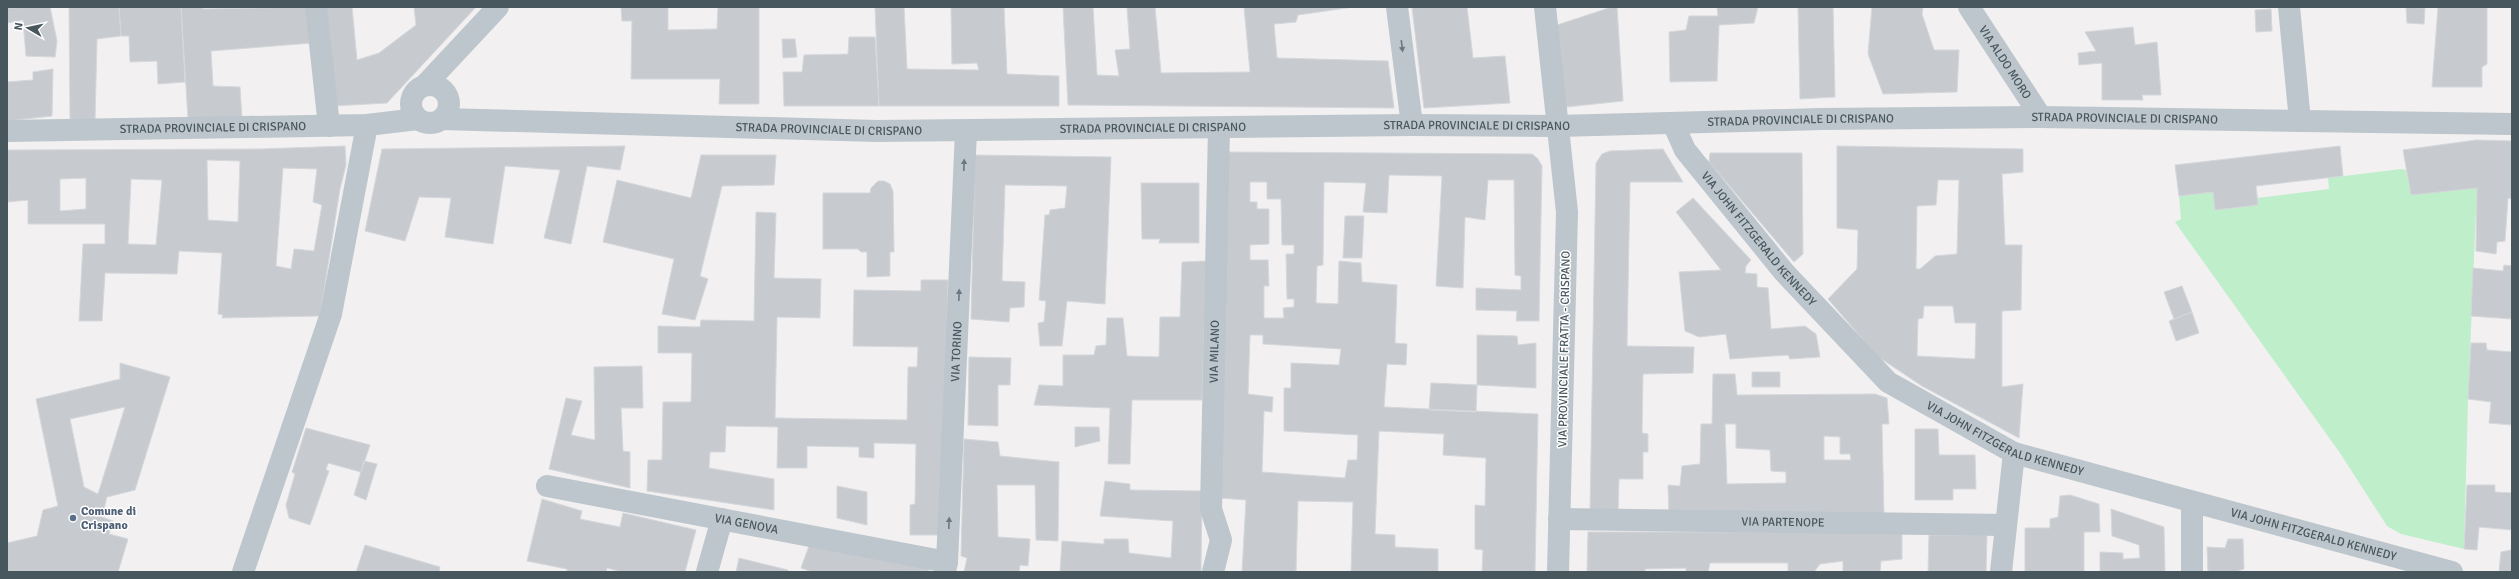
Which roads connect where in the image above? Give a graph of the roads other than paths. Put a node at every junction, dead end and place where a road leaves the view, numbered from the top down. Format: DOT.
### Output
graph roads {
  1 [pos="316,7"];
  2 [pos="498,7"];
  3 [pos="1397,7"];
  4 [pos="1545,7"];
  5 [pos="1969,7"];
  6 [pos="2289,7"];
  7 [pos="426,84"];
  8 [pos="2041,117"];
  9 [pos="418,119"];
  10 [pos="442,119"];
  11 [pos="2300,121"];
  12 [pos="1673,123"];
  13 [pos="2512,124"];
  14 [pos="1412,125"];
  15 [pos="329,126"];
  16 [pos="367,126"];
  17 [pos="1558,126"];
  18 [pos="1219,128"];
  19 [pos="7,131"];
  20 [pos="966,131"];
  21 [pos="2014,453"];
  22 [pos="546,486"];
  23 [pos="2192,502"];
  24 [pos="722,519"];
  25 [pos="1560,520"];
  26 [pos="2006,525"];
  27 [pos="946,567"];
  28 [pos="247,571"];
  29 [pos="708,572"];
  30 [pos="1213,572"];
  31 [pos="1558,572"];
  32 [pos="2001,572"];
  33 [pos="2192,572"];
  34 [pos="2452,572"];
  1 -- 15 [label="street"];
  2 -- 7 [label="street"];
  3 -- 14 [label="street, one-way"];
  4 -- 17 [label="street, VIA PROVINCIALE FRATTA - CRISPANO"];
  5 -- 8 [label="street, VIA ALDO MORO"];
  6 -- 11 [label="street"];
  7 -- 9 [label="street"];
  7 -- 10 [label="street"];
  8 -- 11 [label="street, STRADA PROVINCIALE DI CRISPANO"];
  8 -- 12 [label="street, STRADA PROVINCIALE DI CRISPANO"];
  9 -- 10 [label="street"];
  9 -- 16 [label="street, STRADA PROVINCIALE DI CRISPANO"];
  10 -- 20 [label="street, STRADA PROVINCIALE DI CRISPANO"];
  11 -- 13 [label="street, STRADA PROVINCIALE DI CRISPANO"];
  12 -- 17 [label="street, STRADA PROVINCIALE DI CRISPANO"];
  12 -- 21 [label="street, VIA JOHN FITZGERALD KENNEDY"];
  14 -- 17 [label="street, STRADA PROVINCIALE DI CRISPANO"];
  14 -- 18 [label="street, STRADA PROVINCIALE DI CRISPANO"];
  15 -- 16 [label="street, STRADA PROVINCIALE DI CRISPANO"];
  15 -- 19 [label="street, STRADA PROVINCIALE DI CRISPANO"];
  16 -- 28 [label="street"];
  17 -- 25 [label="street, VIA PROVINCIALE FRATTA - CRISPANO"];
  18 -- 20 [label="street, STRADA PROVINCIALE DI CRISPANO"];
  18 -- 30 [label="street, VIA MILANO"];
  27 -- 20 [label="street, VIA TORINO, one-way"];
  21 -- 23 [label="street, VIA JOHN FITZGERALD KENNEDY"];
  21 -- 26 [label="street"];
  22 -- 24 [label="street, VIA GENOVA"];
  23 -- 33 [label="street"];
  23 -- 34 [label="street, VIA JOHN FITZGERALD KENNEDY"];
  24 -- 27 [label="street, VIA GENOVA"];
  24 -- 29 [label="street"];
  25 -- 26 [label="street, VIA PARTENOPE"];
  25 -- 31 [label="street, VIA PROVINCIALE FRATTA - CRISPANO"];
  26 -- 32 [label="street"];
}
